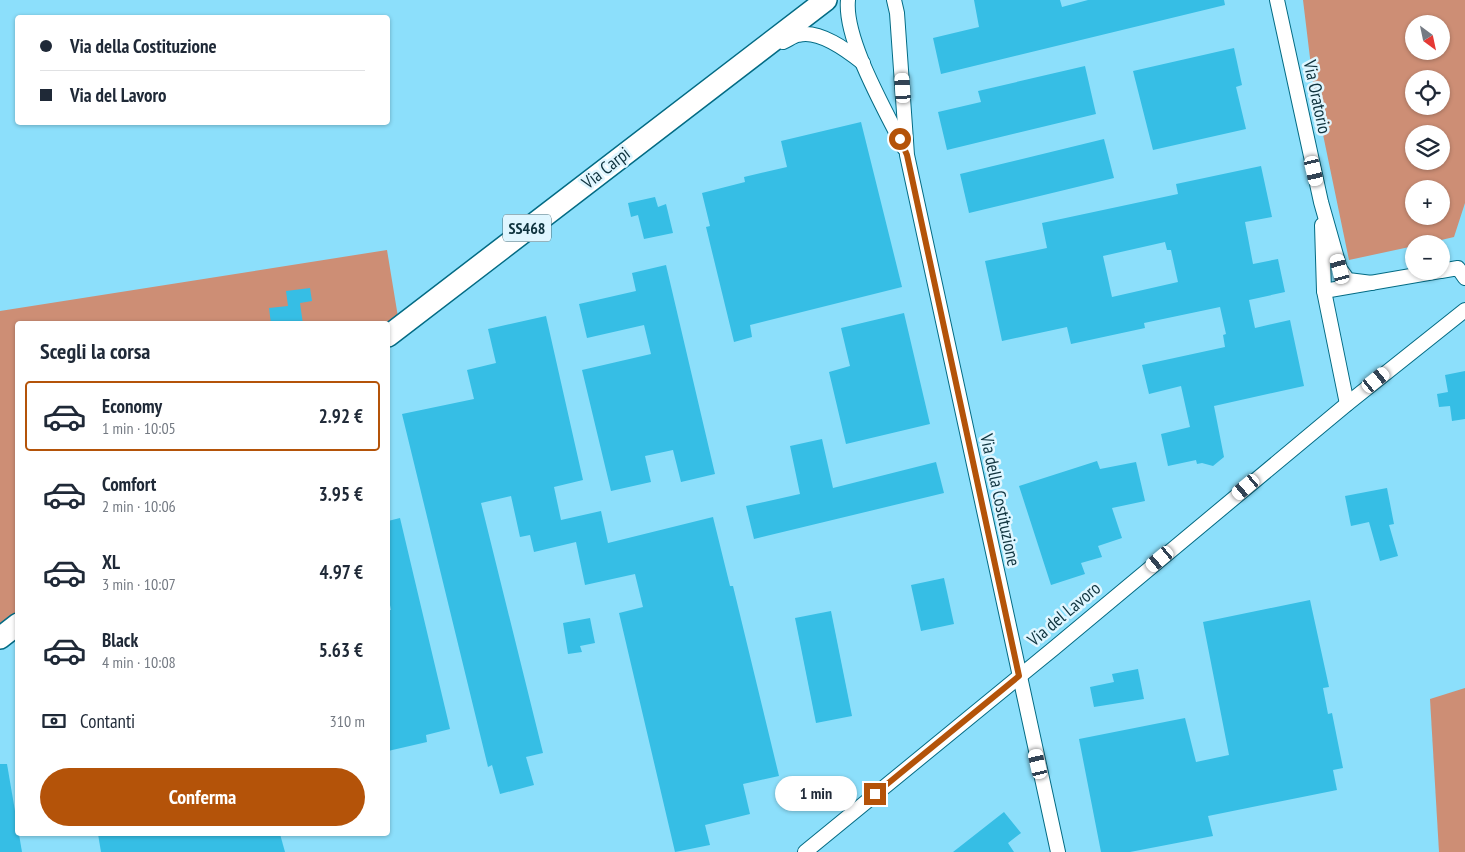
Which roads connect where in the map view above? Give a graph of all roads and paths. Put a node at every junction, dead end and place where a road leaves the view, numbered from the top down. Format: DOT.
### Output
graph roads {
  1 [pos="826,0"];
  2 [pos="848,0"];
  3 [pos="1277,0"];
  4 [pos="897,4"];
  5 [pos="746,60"];
  6 [pos="863,63"];
  7 [pos="907,155"];
  8 [pos="1321,202"];
  9 [pos="1450,271"];
  10 [pos="1463,271"];
  11 [pos="1405,277"];
  12 [pos="1372,283"];
  13 [pos="1324,291"];
  14 [pos="1465,310"];
  15 [pos="390,334"];
  16 [pos="1347,404"];
  17 [pos="15,626"];
  18 [pos="0,638"];
  19 [pos="1019,676"];
  20 [pos="805,852"];
  21 [pos="1058,852"];
  1 -- 5 [label="main road, Via Carpi / SS468"];
  2 -- 6 [label="street, Via della Costituzione"];
  3 -- 8 [label="street, Via Oratorio"];
  4 -- 7 [label="street, Via della Costituzione"];
  5 -- 6 [label="street, Via della Costituzione"];
  5 -- 15 [label="main road, Via Carpi / SS468"];
  6 -- 7 [label="street, Via della Costituzione"];
  7 -- 19 [label="street, Via della Costituzione"];
  8 -- 12 [label="street, Via Oratorio"];
  8 -- 13 [label="street, Via Oratorio"];
  9 -- 10 [label="street, Via Oratorio"];
  11 -- 12 [label="street, Via Oratorio"];
  12 -- 13 [label="street, Via Oratorio"];
  13 -- 16 [label="street, Via Oratorio"];
  14 -- 16 [label="street"];
  16 -- 19 [label="street, Via del Lavoro"];
  17 -- 18 [label="main road"];
  19 -- 20 [label="street, Via del Lavoro"];
  19 -- 21 [label="street, Via della Costituzione"];
}
